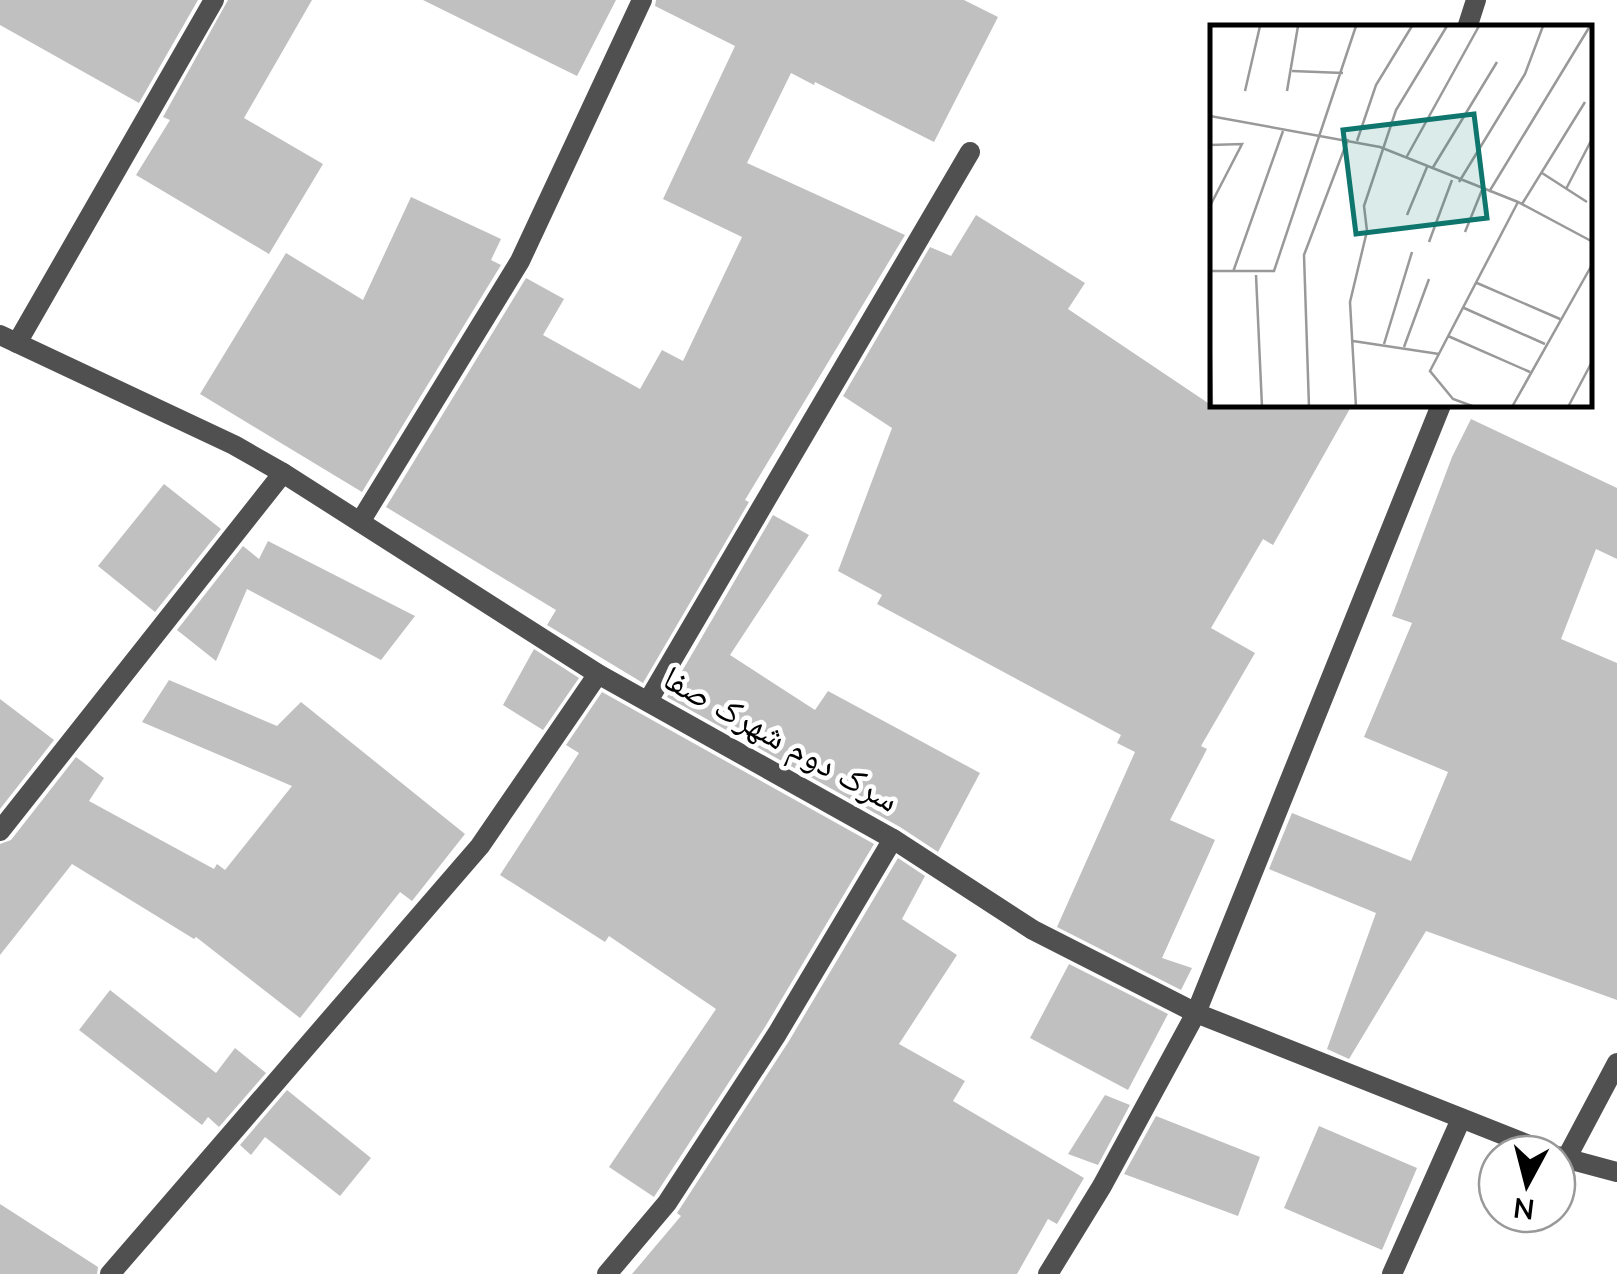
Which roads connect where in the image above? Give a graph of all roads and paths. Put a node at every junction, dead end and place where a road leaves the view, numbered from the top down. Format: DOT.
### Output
graph roads {
  1 [pos="214,0"];
  2 [pos="642,0"];
  3 [pos="1476,0"];
  4 [pos="1468,25"];
  5 [pos="970,152"];
  6 [pos="9,340"];
  7 [pos="1439,408"];
  8 [pos="283,473"];
  9 [pos="360,522"];
  10 [pos="598,674"];
  11 [pos="648,702"];
  12 [pos="0,831"];
  13 [pos="893,839"];
  14 [pos="1196,1013"];
  15 [pos="1617,1063"];
  16 [pos="1461,1119"];
  17 [pos="1500,1134"];
  18 [pos="1572,1134"];
  19 [pos="1577,1161"];
  20 [pos="1617,1172"];
  21 [pos="110,1274"];
  22 [pos="607,1274"];
  23 [pos="1048,1274"];
  24 [pos="1392,1274"];
  1 -- 6 [label="street"];
  2 -- 9 [label="street"];
  3 -- 4 [label="street"];
  5 -- 11 [label="street"];
  6 -- 8 [label="street, سرک دوم شهرک صفا"];
  7 -- 14 [label="street"];
  8 -- 9 [label="street, سرک دوم شهرک صفا"];
  8 -- 12 [label="street"];
  9 -- 10 [label="street, سرک دوم شهرک صفا"];
  10 -- 11 [label="street, سرک دوم شهرک صفا"];
  10 -- 21 [label="street"];
  11 -- 13 [label="street, سرک دوم شهرک صفا"];
  13 -- 14 [label="street, سرک دوم شهرک صفا"];
  13 -- 22 [label="street"];
  14 -- 16 [label="street, سرک دوم شهرک صفا"];
  14 -- 23 [label="street"];
  15 -- 18 [label="street"];
  16 -- 17 [label="street, سرک دوم شهرک صفا"];
  16 -- 24 [label="street"];
  19 -- 20 [label="street, سرک دوم شهرک صفا"];
}
